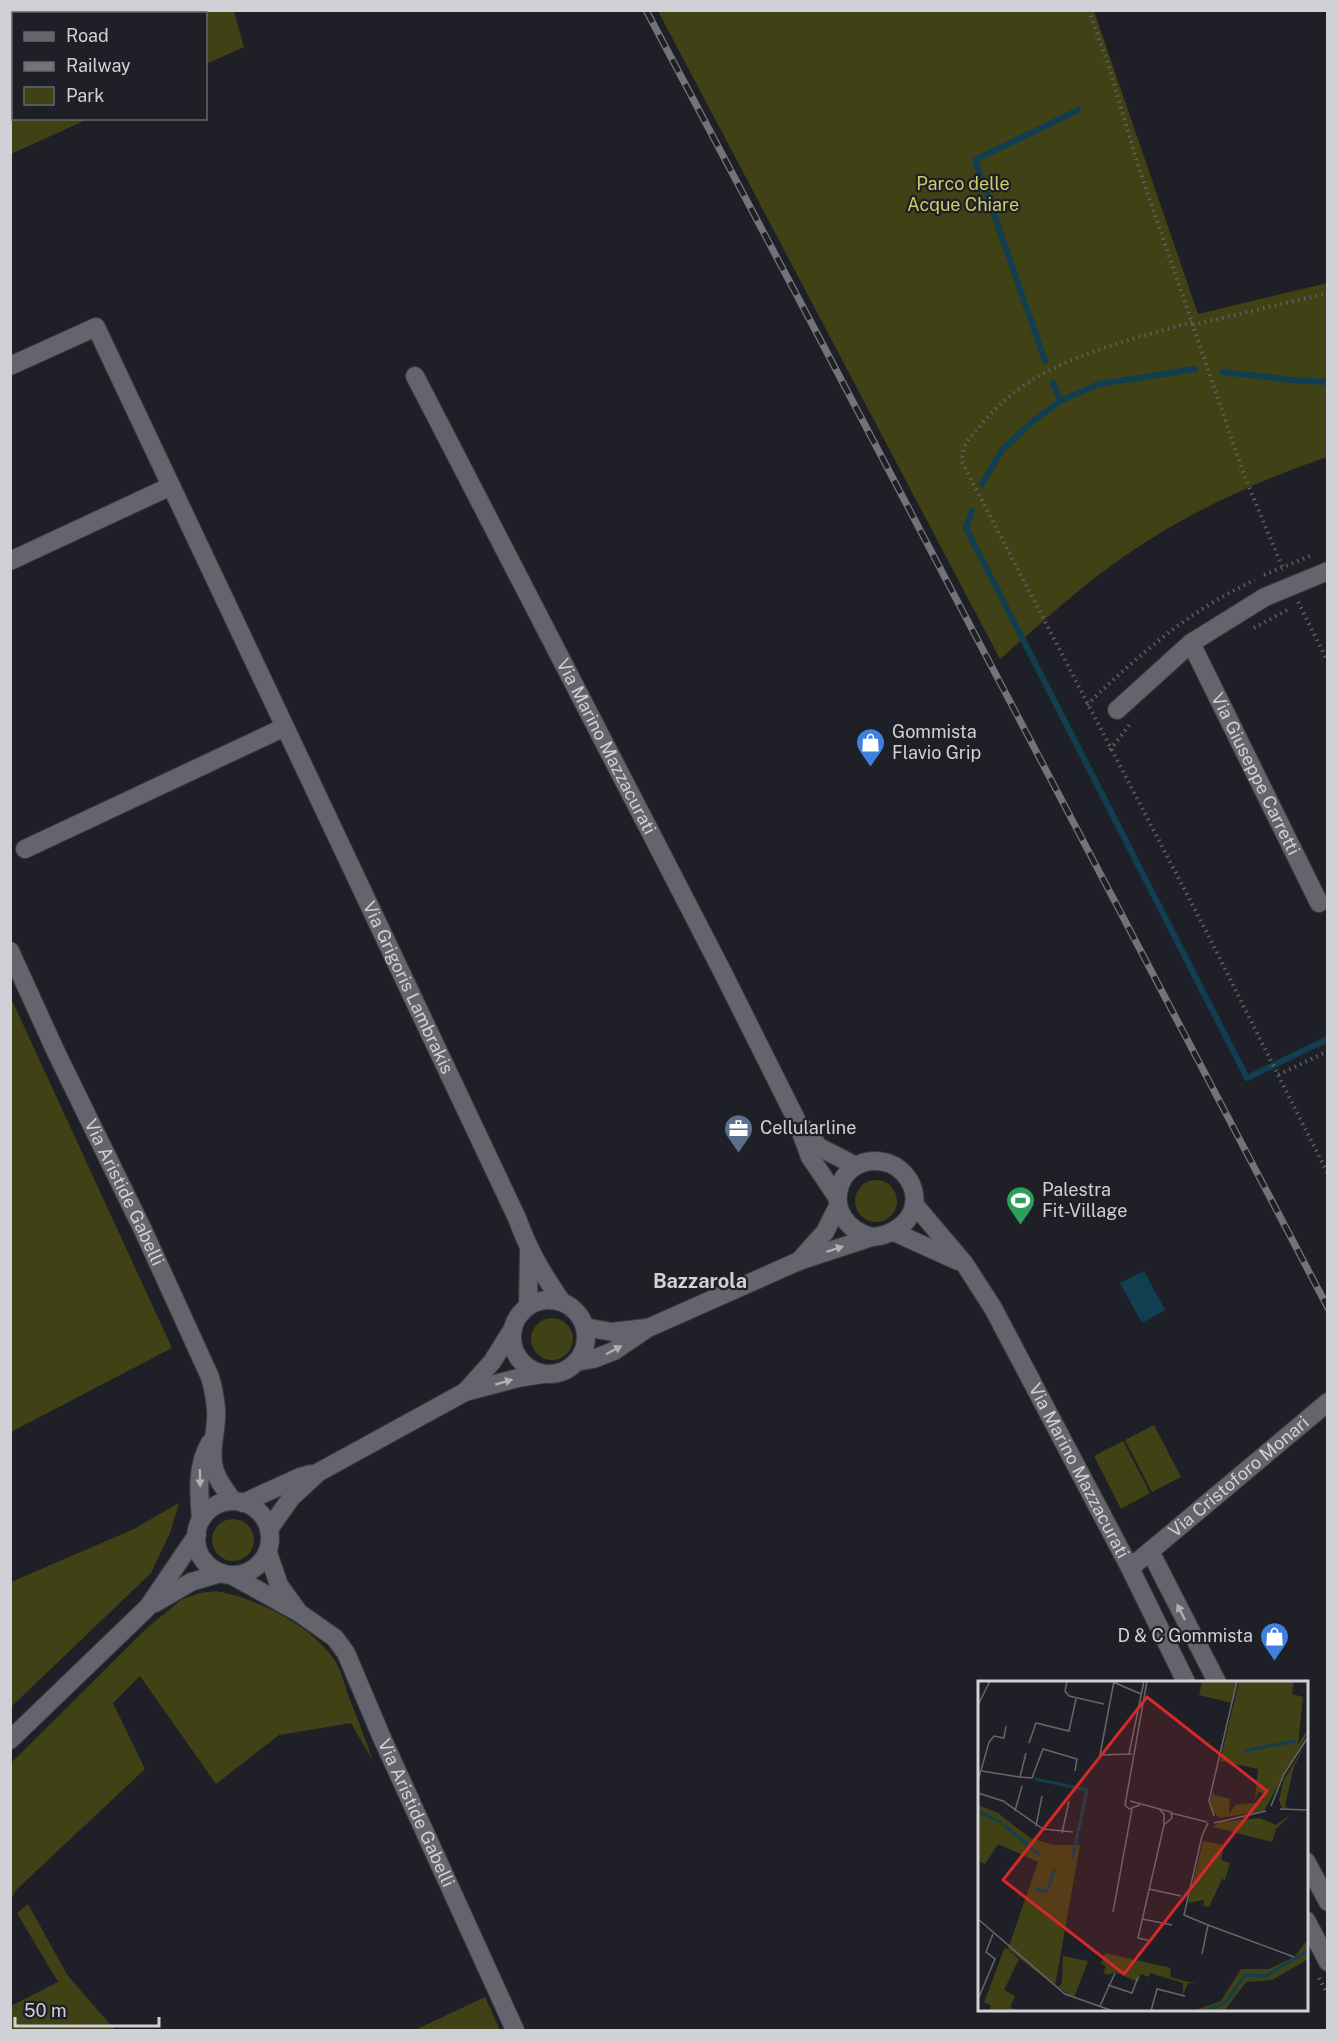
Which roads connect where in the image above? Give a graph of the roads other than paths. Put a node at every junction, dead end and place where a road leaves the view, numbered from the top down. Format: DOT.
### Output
graph roads {
  1 [pos="10,366"];
  2 [pos="415,376"];
  3 [pos="171,486"];
  4 [pos="10,561"];
  5 [pos="1328,570"];
  6 [pos="1191,643"];
  7 [pos="1117,710"];
  8 [pos="285,727"];
  9 [pos="24,849"];
  10 [pos="1319,903"];
  11 [pos="10,951"];
  12 [pos="796,1119"];
  13 [pos="856,1166"];
  14 [pos="838,1202"];
  15 [pos="914,1204"];
  16 [pos="894,1232"];
  17 [pos="872,1237"];
  18 [pos="529,1250"];
  19 [pos="799,1261"];
  20 [pos="964,1263"];
  21 [pos="562,1302"];
  22 [pos="528,1306"];
  23 [pos="585,1327"];
  24 [pos="648,1328"];
  25 [pos="512,1330"];
  26 [pos="576,1362"];
  27 [pos="543,1374"];
  28 [pos="465,1392"];
  29 [pos="1328,1402"];
  30 [pos="212,1439"];
  31 [pos="319,1472"];
  32 [pos="238,1502"];
  33 [pos="199,1527"];
  34 [pos="269,1529"];
  35 [pos="1150,1551"];
  36 [pos="268,1553"];
  37 [pos="1130,1568"];
  38 [pos="226,1574"];
  39 [pos="148,1607"];
  40 [pos="298,1612"];
  41 [pos="1185,1681"];
  42 [pos="1216,1681"];
  43 [pos="10,1740"];
  44 [pos="1308,1865"];
  45 [pos="1328,1902"];
  46 [pos="1308,1924"];
  47 [pos="1328,1962"];
  48 [pos="515,2031"];
  1 -- 3 [label="street, Via Grigoris Lambrakis"];
  2 -- 12 [label="street, Via Marino Mazzacurati"];
  3 -- 4 [label="street"];
  3 -- 8 [label="street, Via Grigoris Lambrakis"];
  5 -- 6 [label="street"];
  6 -- 7 [label="street"];
  6 -- 10 [label="street, Via Giuseppe Carretti"];
  8 -- 9 [label="street"];
  8 -- 18 [label="street, Via Grigoris Lambrakis"];
  11 -- 30 [label="street, Via Aristide Gabelli"];
  12 -- 13 [label="street, Via Marino Mazzacurati"];
  12 -- 14 [label="street, Via Marino Mazzacurati"];
  13 -- 14 [label="street"];
  13 -- 15 [label="street, Via Marino Mazzacurati"];
  14 -- 17 [label="street, Via Marino Mazzacurati"];
  14 -- 19 [label="street"];
  15 -- 16 [label="street"];
  15 -- 20 [label="street, Via Marino Mazzacurati"];
  16 -- 17 [label="street"];
  16 -- 20 [label="street"];
  19 -- 17 [label="street, one-way"];
  18 -- 21 [label="street, Via Grigoris Lambrakis"];
  18 -- 22 [label="street, Via Grigoris Lambrakis"];
  19 -- 24 [label="street"];
  20 -- 37 [label="street, Via Marino Mazzacurati"];
  21 -- 22 [label="street"];
  21 -- 23 [label="street"];
  22 -- 25 [label="street"];
  23 -- 24 [label="street"];
  23 -- 26 [label="street"];
  26 -- 24 [label="street, one-way"];
  25 -- 27 [label="street"];
  25 -- 28 [label="street"];
  26 -- 27 [label="street"];
  28 -- 27 [label="street, one-way"];
  28 -- 31 [label="street"];
  29 -- 35 [label="street, Via Cristoforo Monari"];
  30 -- 32 [label="street, Via Aristide Gabelli"];
  30 -- 33 [label="street, Via Aristide Gabelli, one-way"];
  31 -- 32 [label="street"];
  31 -- 34 [label="street"];
  32 -- 33 [label="street"];
  32 -- 34 [label="street"];
  33 -- 38 [label="street"];
  33 -- 39 [label="street"];
  34 -- 36 [label="street"];
  35 -- 37 [label="street, Via Cristoforo Monari"];
  42 -- 35 [label="street, one-way"];
  36 -- 38 [label="street"];
  36 -- 40 [label="street, Via Aristide Gabelli"];
  37 -- 41 [label="street, Via Marino Mazzacurati"];
  38 -- 39 [label="street"];
  38 -- 40 [label="street, Via Aristide Gabelli"];
  39 -- 43 [label="street"];
  40 -- 48 [label="street, Via Aristide Gabelli"];
  44 -- 45 [label="street"];
  46 -- 47 [label="street"];
}
